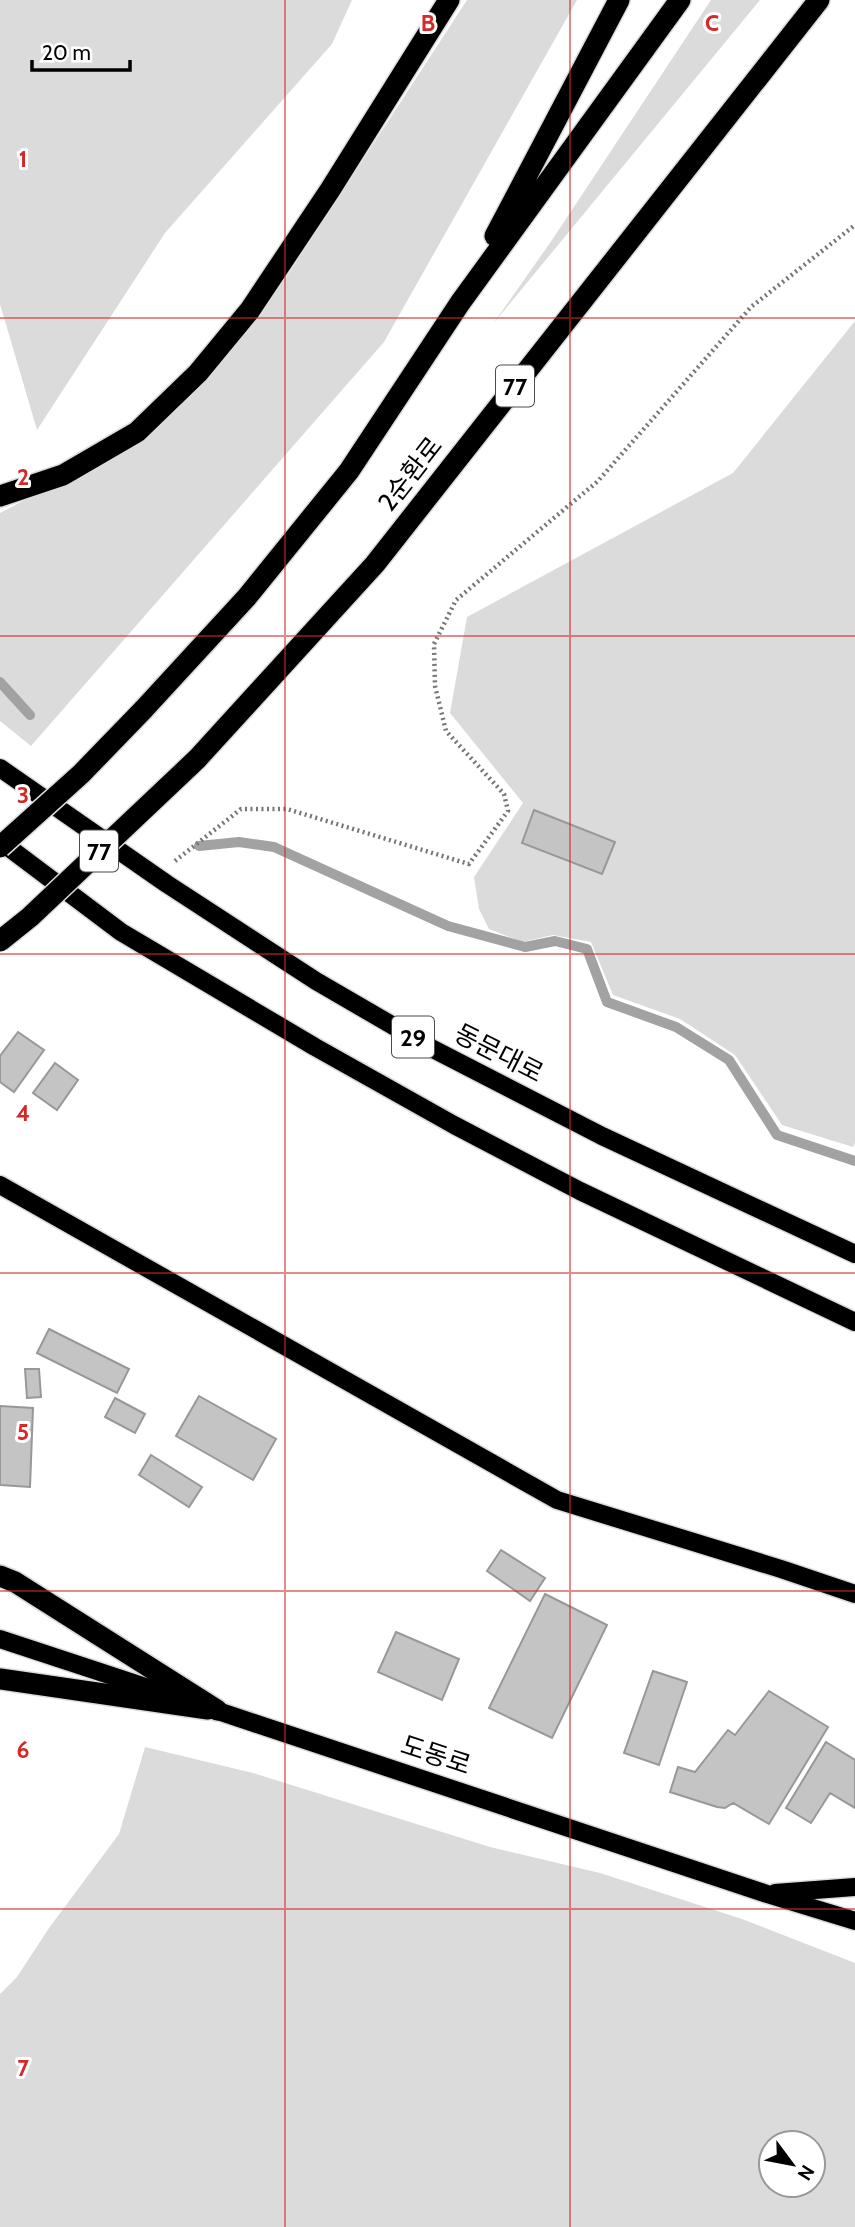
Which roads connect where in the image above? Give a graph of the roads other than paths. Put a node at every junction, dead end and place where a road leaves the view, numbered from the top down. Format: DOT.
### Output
graph roads {
  1 [pos="449,0"];
  2 [pos="619,0"];
  3 [pos="680,0"];
  4 [pos="820,0"];
  5 [pos="460,303"];
  6 [pos="0,496"];
  7 [pos="0,768"];
  8 [pos="0,841"];
  9 [pos="0,847"];
  10 [pos="0,941"];
  11 [pos="0,1185"];
  12 [pos="855,1254"];
  13 [pos="855,1322"];
  14 [pos="0,1576"];
  15 [pos="855,1594"];
  16 [pos="0,1639"];
  17 [pos="0,1679"];
  18 [pos="217,1710"];
  19 [pos="855,1887"];
  20 [pos="767,1894"];
  21 [pos="855,1921"];
  1 -- 6 [label="highway"];
  2 -- 5 [label="highway"];
  3 -- 5 [label="highway"];
  4 -- 10 [label="highway, 2순환로 / 77, bridge"];
  5 -- 9 [label="highway, 2순환로, bridge"];
  7 -- 12 [label="main road, 동문대로 / 29"];
  8 -- 13 [label="main road, 29"];
  11 -- 15 [label="main road"];
  14 -- 18 [label="highway"];
  16 -- 18 [label="main road, 도동로"];
  17 -- 18 [label="highway"];
  18 -- 20 [label="main road, 도동로"];
  19 -- 20 [label="main road"];
  20 -- 21 [label="main road, 도동로"];
}
